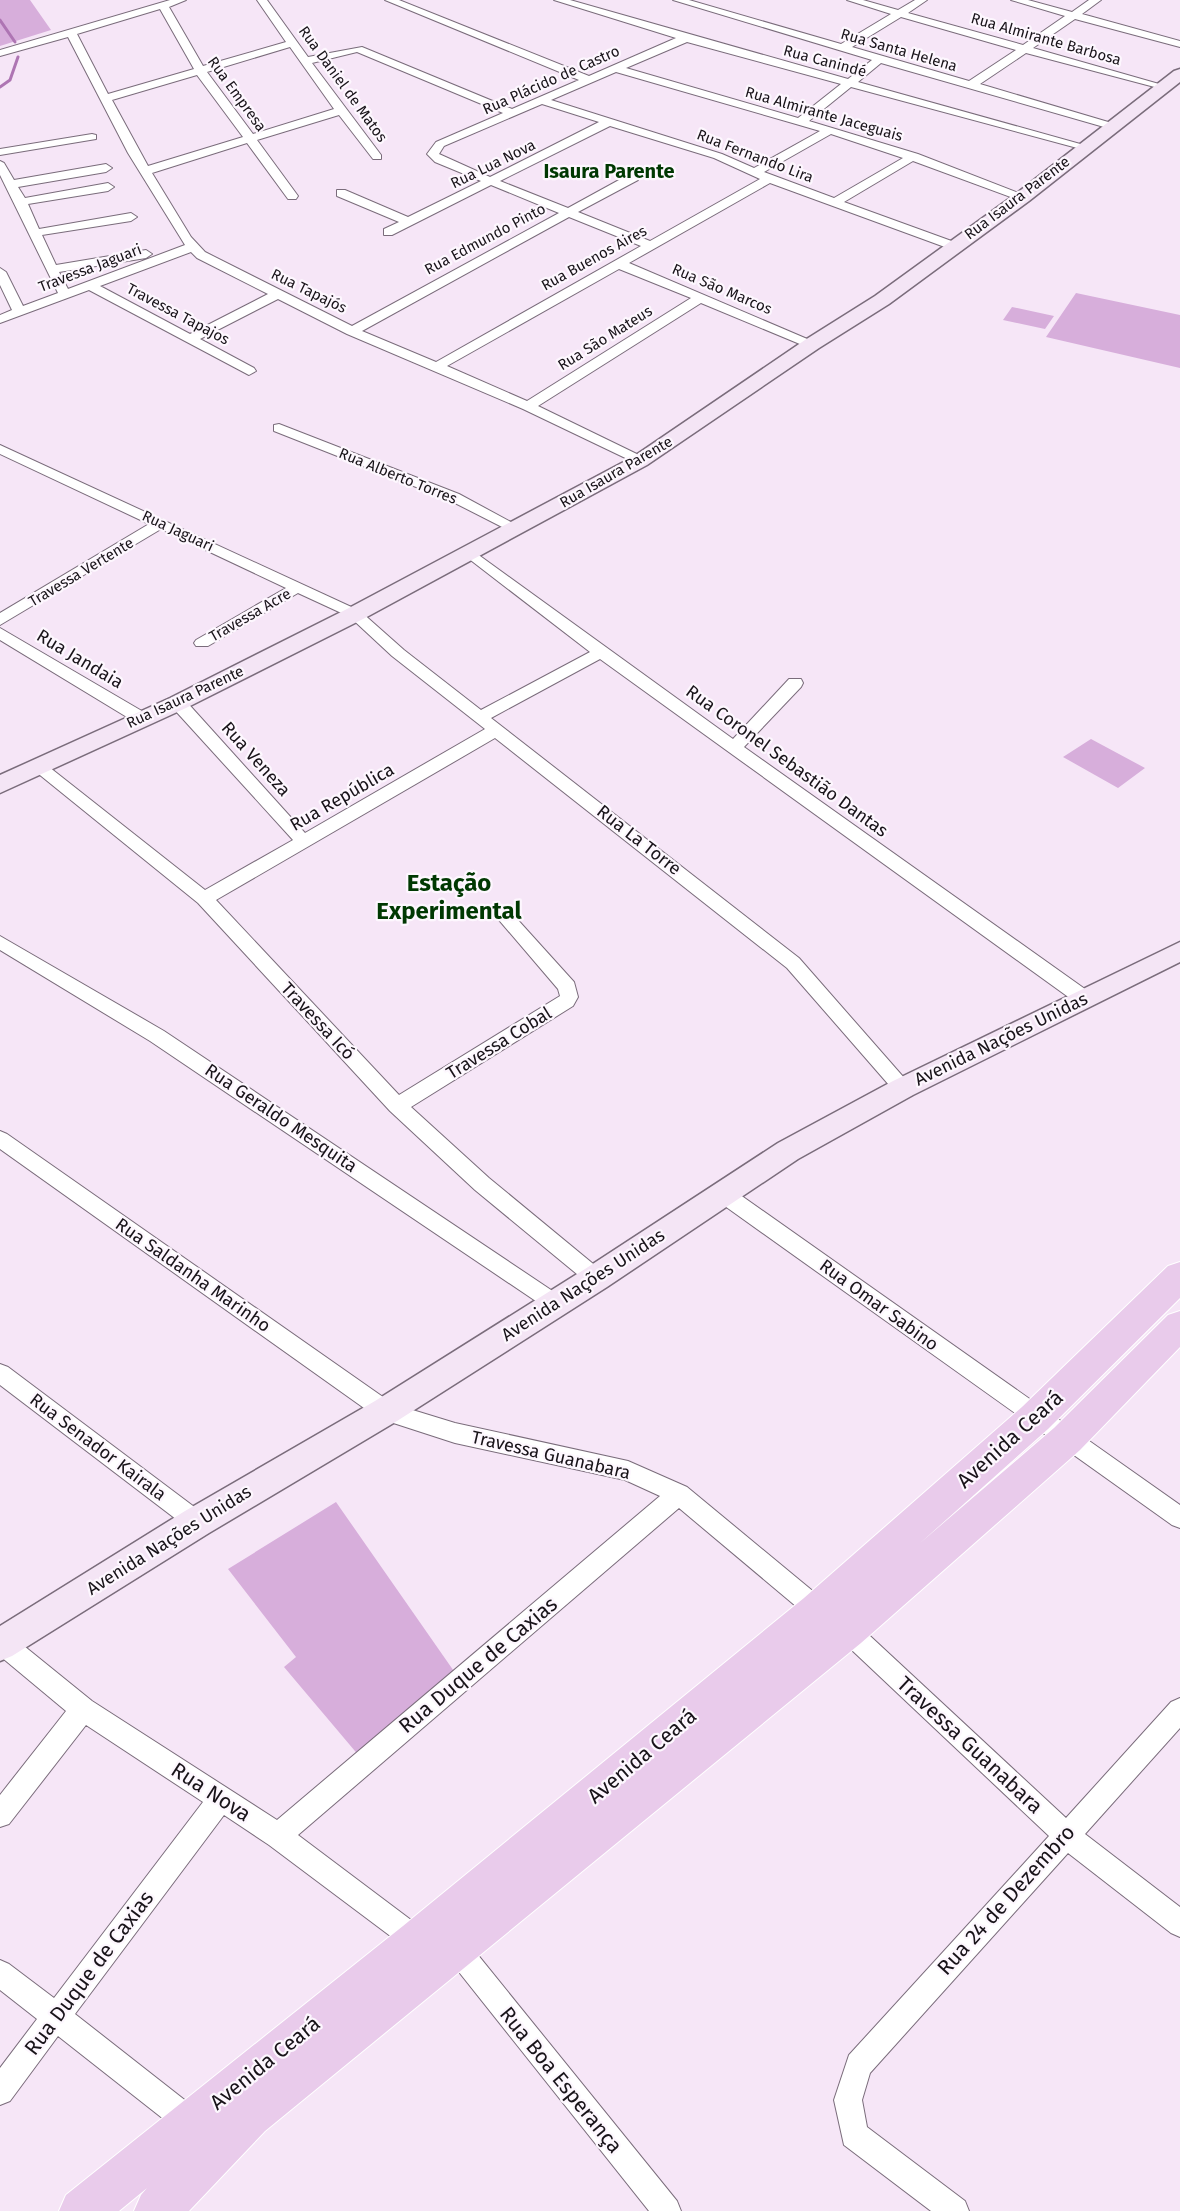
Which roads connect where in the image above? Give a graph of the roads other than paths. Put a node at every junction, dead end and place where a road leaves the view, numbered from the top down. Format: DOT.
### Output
graph roads {
  1 [pos="181,0"];
  2 [pos="262,0"];
  3 [pos="390,0"];
  4 [pos="559,0"];
  5 [pos="678,0"];
  6 [pos="852,0"];
  7 [pos="922,0"];
  8 [pos="1016,0"];
  9 [pos="1096,0"];
  10 [pos="164,5"];
  11 [pos="898,14"];
  12 [pos="1072,16"];
  13 [pos="70,31"];
  14 [pos="686,38"];
  15 [pos="294,43"];
  16 [pos="1180,44"];
  17 [pos="841,49"];
  18 [pos="1027,49"];
  19 [pos="0,53"];
  20 [pos="879,60"];
  21 [pos="305,61"];
  22 [pos="614,68"];
  23 [pos="201,72"];
  24 [pos="1180,74"];
  25 [pos="589,80"];
  26 [pos="848,83"];
  27 [pos="970,86"];
  28 [pos="1162,88"];
  29 [pos="105,98"];
  30 [pos="543,101"];
  31 [pos="341,111"];
  32 [pos="513,113"];
  33 [pos="609,122"];
  34 [pos="800,122"];
  35 [pos="1112,126"];
  36 [pos="829,131"];
  37 [pos="92,137"];
  38 [pos="251,139"];
  39 [pos="1084,147"];
  40 [pos="0,152"];
  41 [pos="914,156"];
  42 [pos="378,157"];
  43 [pos="0,165"];
  44 [pos="106,168"];
  45 [pos="145,171"];
  46 [pos="754,173"];
  47 [pos="634,177"];
  48 [pos="769,179"];
  49 [pos="494,181"];
  50 [pos="12,184"];
  51 [pos="108,187"];
  52 [pos="341,193"];
  53 [pos="292,196"];
  54 [pos="1023,197"];
  55 [pos="21,202"];
  56 [pos="834,203"];
  57 [pos="570,213"];
  58 [pos="131,217"];
  59 [pos="409,222"];
  60 [pos="388,232"];
  61 [pos="34,233"];
  62 [pos="651,246"];
  63 [pos="953,246"];
  64 [pos="192,247"];
  65 [pos="147,254"];
  66 [pos="619,264"];
  67 [pos="51,270"];
  68 [pos="0,272"];
  69 [pos="91,286"];
  70 [pos="277,294"];
  71 [pos="66,295"];
  72 [pos="700,298"];
  73 [pos="20,312"];
  74 [pos="0,319"];
  75 [pos="352,331"];
  76 [pos="192,338"];
  77 [pos="812,344"];
  78 [pos="436,366"];
  79 [pos="249,371"];
  80 [pos="528,406"];
  81 [pos="279,428"];
  82 [pos="0,449"];
  83 [pos="640,462"];
  84 [pos="161,523"];
  85 [pos="515,528"];
  86 [pos="469,552"];
  87 [pos="298,587"];
  88 [pos="355,614"];
  89 [pos="0,620"];
  90 [pos="0,633"];
  91 [pos="202,643"];
  92 [pos="603,651"];
  93 [pos="795,683"];
  94 [pos="178,703"];
  95 [pos="481,717"];
  96 [pos="141,718"];
  97 [pos="498,729"];
  98 [pos="733,747"];
  99 [pos="38,767"];
  100 [pos="0,784"];
  101 [pos="304,842"];
  102 [pos="204,899"];
  103 [pos="502,913"];
  104 [pos="0,942"];
  105 [pos="1180,951"];
  106 [pos="1085,999"];
  107 [pos="903,1088"];
  108 [pos="397,1106"];
  109 [pos="0,1139"];
  110 [pos="722,1193"];
  111 [pos="1180,1276"];
  112 [pos="596,1278"];
  113 [pos="556,1304"];
  114 [pos="1180,1324"];
  115 [pos="0,1373"];
  116 [pos="386,1411"];
  117 [pos="1051,1428"];
  118 [pos="679,1494"];
  119 [pos="1180,1518"];
  120 [pos="197,1521"];
  121 [pos="833,1620"];
  122 [pos="1,1643"];
  123 [pos="83,1709"];
  124 [pos="1180,1710"];
  125 [pos="221,1798"];
  126 [pos="0,1815"];
  127 [pos="1065,1834"];
  128 [pos="278,1836"];
  129 [pos="1180,1924"];
  130 [pos="437,1945"];
  131 [pos="0,1973"];
  132 [pos="56,2016"];
  133 [pos="0,2091"];
  134 [pos="190,2122"];
  135 [pos="82,2211"];
  136 [pos="157,2211"];
  137 [pos="667,2211"];
  138 [pos="955,2211"];
  1 -- 10 [label="street"];
  2 -- 15 [label="street, Rua Daniel de Matos"];
  3 -- 25 [label="street"];
  4 -- 14 [label="street, Rua Canindé"];
  5 -- 17 [label="street, Rua Santa Helena"];
  6 -- 11 [label="street, Rua Almirante Barbosa"];
  7 -- 11 [label="street"];
  8 -- 12 [label="street"];
  9 -- 12 [label="street"];
  10 -- 13 [label="street"];
  10 -- 23 [label="street, Rua Empresa"];
  11 -- 17 [label="street"];
  11 -- 18 [label="street, Rua Almirante Barbosa"];
  12 -- 16 [label="street"];
  12 -- 18 [label="street"];
  13 -- 19 [label="street"];
  13 -- 29 [label="street, Rua Tapajós"];
  14 -- 22 [label="street, Rua Plácido de Castro"];
  14 -- 26 [label="street, Rua Canindé"];
  15 -- 21 [label="street, Rua Daniel de Matos"];
  15 -- 23 [label="street"];
  17 -- 20 [label="street, Rua Santa Helena"];
  18 -- 27 [label="street"];
  18 -- 28 [label="street, Rua Almirante Barbosa"];
  20 -- 26 [label="street"];
  20 -- 27 [label="street, Rua Santa Helena"];
  21 -- 31 [label="street, Rua Daniel de Matos"];
  21 -- 32 [label="street"];
  22 -- 25 [label="street, Rua Plácido de Castro"];
  22 -- 34 [label="street, Rua Almirante Jaceguais"];
  23 -- 29 [label="street"];
  23 -- 38 [label="street, Rua Empresa"];
  24 -- 28 [label="street, Rua Isaura Parente"];
  25 -- 30 [label="street, Rua Plácido de Castro"];
  26 -- 34 [label="street"];
  26 -- 39 [label="street, Rua Canindé"];
  27 -- 35 [label="street, Rua Santa Helena"];
  28 -- 35 [label="street, Rua Isaura Parente"];
  29 -- 45 [label="street, Rua Tapajós"];
  30 -- 32 [label="street, Rua Plácido de Castro"];
  30 -- 33 [label="street, Rua Fernando Lira"];
  31 -- 38 [label="street"];
  31 -- 42 [label="street, Rua Daniel de Matos"];
  32 -- 49 [label="street, Rua Plácido de Castro"];
  33 -- 46 [label="street, Rua Fernando Lira"];
  33 -- 49 [label="street, Rua Lua Nova"];
  34 -- 36 [label="street, Rua Almirante Jaceguais"];
  35 -- 39 [label="street, Rua Isaura Parente"];
  36 -- 41 [label="street, Rua Almirante Jaceguais"];
  36 -- 46 [label="street"];
  37 -- 40 [label="street"];
  38 -- 45 [label="street"];
  38 -- 53 [label="street, Rua Empresa"];
  39 -- 54 [label="street, Rua Isaura Parente"];
  41 -- 54 [label="street, Rua Almirante Jaceguais"];
  41 -- 56 [label="street"];
  43 -- 50 [label="street"];
  44 -- 50 [label="street"];
  45 -- 64 [label="street, Rua Tapajós"];
  46 -- 48 [label="street, Rua Fernando Lira"];
  47 -- 57 [label="street, Rua Edmundo Pinto"];
  48 -- 56 [label="street, Rua Fernando Lira"];
  48 -- 62 [label="street, Rua Buenos Aires"];
  49 -- 57 [label="street"];
  49 -- 59 [label="street, Rua Lua Nova"];
  50 -- 55 [label="street"];
  51 -- 55 [label="street"];
  52 -- 59 [label="street"];
  54 -- 63 [label="street, Rua Isaura Parente"];
  55 -- 61 [label="street"];
  56 -- 63 [label="street, Rua Fernando Lira"];
  57 -- 62 [label="street"];
  57 -- 75 [label="street, Rua Edmundo Pinto"];
  58 -- 61 [label="street"];
  59 -- 60 [label="street, Rua Lua Nova"];
  61 -- 67 [label="street"];
  62 -- 66 [label="street, Rua Buenos Aires"];
  63 -- 77 [label="street, Rua Isaura Parente"];
  64 -- 69 [label="street, Travessa Jaguari"];
  64 -- 70 [label="street, Rua Tapajós"];
  65 -- 67 [label="street"];
  66 -- 72 [label="street, Rua São Marcos"];
  66 -- 78 [label="street, Rua Buenos Aires"];
  67 -- 71 [label="street"];
  68 -- 73 [label="street"];
  69 -- 71 [label="street, Travessa Jaguari"];
  69 -- 76 [label="street, Travessa Tapajos"];
  70 -- 75 [label="street, Rua Tapajós"];
  70 -- 76 [label="street"];
  71 -- 73 [label="street, Travessa Jaguari"];
  72 -- 77 [label="street, Rua São Marcos"];
  72 -- 80 [label="street, Rua São Mateus"];
  73 -- 74 [label="street, Travessa Jaguari"];
  75 -- 78 [label="street, Rua Tapajós"];
  76 -- 79 [label="street, Travessa Tapajos"];
  77 -- 83 [label="street, Rua Isaura Parente"];
  78 -- 80 [label="street, Rua Tapajós"];
  80 -- 83 [label="street, Rua Tapajós"];
  81 -- 85 [label="street, Rua Alberto Torres"];
  82 -- 84 [label="street, Rua Jaguari"];
  83 -- 85 [label="street, Rua Isaura Parente"];
  84 -- 87 [label="street, Rua Jaguari"];
  84 -- 89 [label="street, Travessa Vertente"];
  85 -- 86 [label="street, Rua Isaura Parente"];
  86 -- 88 [label="street, Rua Isaura Parente"];
  86 -- 92 [label="street, Rua Coronel Sebastião Dantas"];
  87 -- 88 [label="street, Rua Jaguari"];
  87 -- 91 [label="street, Travessa Acre"];
  88 -- 94 [label="street, Rua Isaura Parente"];
  88 -- 95 [label="street, Rua La Torre"];
  90 -- 96 [label="street, Rua Jandaia"];
  92 -- 95 [label="street"];
  92 -- 98 [label="street, Rua Coronel Sebastião Dantas"];
  93 -- 98 [label="street"];
  94 -- 96 [label="street, Rua Isaura Parente"];
  94 -- 101 [label="street, Rua Veneza"];
  95 -- 97 [label="street, Rua La Torre"];
  96 -- 99 [label="street, Rua Isaura Parente"];
  97 -- 101 [label="street, Rua República"];
  97 -- 107 [label="street, Rua La Torre"];
  98 -- 106 [label="street, Rua Coronel Sebastião Dantas"];
  99 -- 100 [label="street, Rua Isaura Parente"];
  99 -- 102 [label="street, Travessa Icó"];
  101 -- 102 [label="street, Rua República"];
  102 -- 108 [label="street, Travessa Icó"];
  103 -- 108 [label="street, Travessa Cobal"];
  104 -- 113 [label="street, Rua Geraldo Mesquita"];
  105 -- 106 [label="street, Avenida Nações Unidas"];
  106 -- 107 [label="street, Avenida Nações Unidas"];
  107 -- 110 [label="street, Avenida Nações Unidas"];
  108 -- 112 [label="street, Travessa Icó"];
  109 -- 116 [label="street, Rua Saldanha Marinho"];
  110 -- 112 [label="street, Avenida Nações Unidas"];
  110 -- 117 [label="street, Rua Omar Sabino"];
  111 -- 117 [label="main road, Avenida Ceará"];
  112 -- 113 [label="street, Avenida Nações Unidas"];
  113 -- 116 [label="street, Avenida Nações Unidas"];
  114 -- 117 [label="main road, Avenida Ceará"];
  115 -- 120 [label="street, Rua Senador Kairala"];
  116 -- 118 [label="street, Travessa Guanabara"];
  116 -- 120 [label="street, Avenida Nações Unidas"];
  117 -- 119 [label="street, Rua Omar Sabino"];
  117 -- 121 [label="main road, Avenida Ceará"];
  118 -- 121 [label="street, Travessa Guanabara"];
  118 -- 128 [label="street, Rua Duque de Caxias"];
  120 -- 122 [label="street, Avenida Nações Unidas"];
  121 -- 127 [label="street, Travessa Guanabara"];
  121 -- 130 [label="main road, Avenida Ceará"];
  122 -- 123 [label="street, Rua Nova"];
  123 -- 125 [label="street, Rua Nova"];
  123 -- 126 [label="street"];
  124 -- 127 [label="street, Rua 24 de Dezembro"];
  125 -- 128 [label="street, Rua Nova"];
  125 -- 132 [label="street, Rua Duque de Caxias"];
  127 -- 129 [label="street, Travessa Guanabara"];
  127 -- 138 [label="street, Rua 24 de Dezembro"];
  128 -- 130 [label="street, Rua Nova"];
  130 -- 134 [label="main road, Avenida Ceará"];
  130 -- 136 [label="main road, Avenida Ceará"];
  130 -- 137 [label="street, Rua Boa Esperança"];
  131 -- 132 [label="street"];
  132 -- 133 [label="street, Rua Duque de Caxias"];
  132 -- 134 [label="street"];
  134 -- 135 [label="main road, Avenida Ceará"];
}
